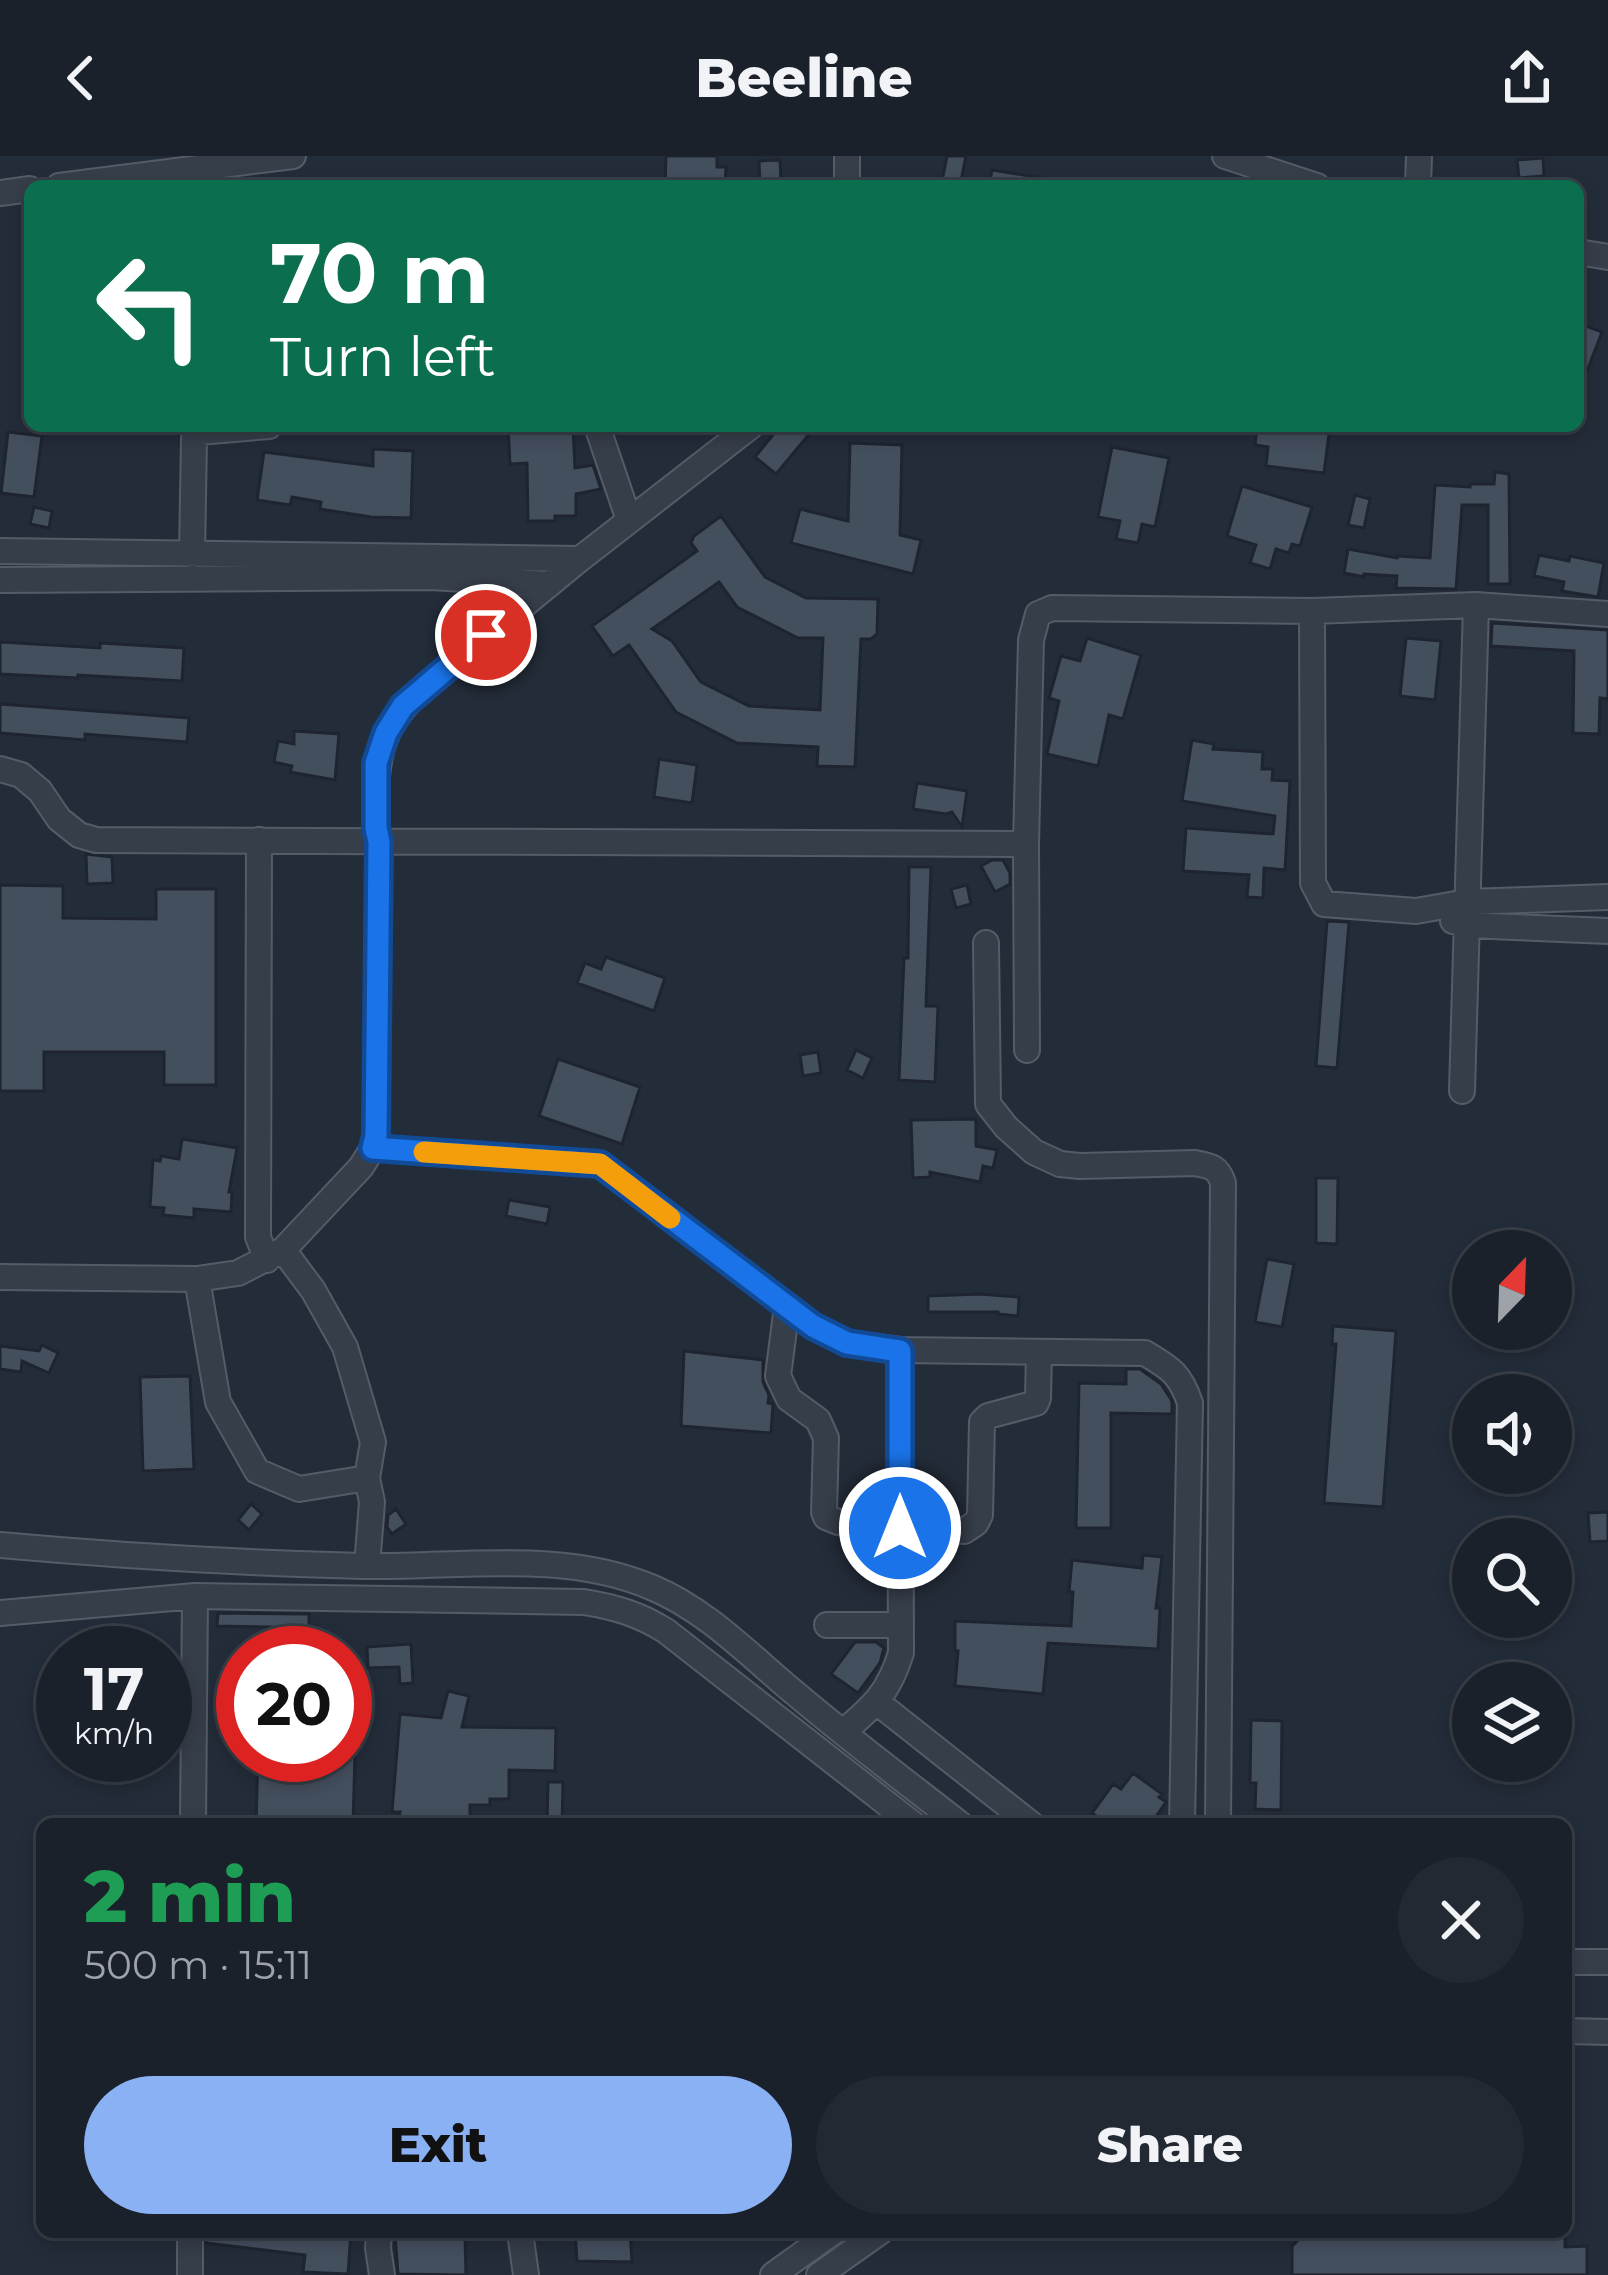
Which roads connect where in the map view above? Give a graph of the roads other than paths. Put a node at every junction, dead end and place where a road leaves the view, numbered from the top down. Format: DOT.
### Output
graph roads {
  1 [pos="293,156"];
  2 [pos="1225,156"];
  3 [pos="249,160"];
  4 [pos="103,180"];
  5 [pos="1299,180"];
  6 [pos="199,432"];
  7 [pos="599,432"];
  8 [pos="743,432"];
  9 [pos="629,520"];
  10 [pos="0,551"];
  11 [pos="192,555"];
  12 [pos="580,559"];
  13 [pos="0,580"];
  14 [pos="548,584"];
  15 [pos="1476,605"];
  16 [pos="1312,611"];
  17 [pos="1608,614"];
  18 [pos="0,769"];
  19 [pos="259,840"];
  20 [pos="379,842"];
  21 [pos="1026,844"];
  22 [pos="1608,897"];
  23 [pos="1468,914"];
  24 [pos="1608,931"];
  25 [pos="986,944"];
  26 [pos="1027,1050"];
  27 [pos="1462,1091"];
  28 [pos="373,1148"];
  29 [pos="275,1255"];
  30 [pos="0,1277"];
  31 [pos="197,1279"];
  32 [pos="787,1306"];
  33 [pos="900,1351"];
  34 [pos="1039,1352"];
  35 [pos="367,1478"];
  36 [pos="900,1528"];
  37 [pos="0,1545"];
  38 [pos="367,1566"];
  39 [pos="624,1578"];
  40 [pos="195,1595"];
  41 [pos="614,1606"];
  42 [pos="0,1612"];
  43 [pos="901,1624"];
  44 [pos="827,1625"];
  45 [pos="878,1703"];
  46 [pos="844,1732"];
  47 [pos="193,1818"];
  48 [pos="905,1818"];
  49 [pos="952,1818"];
  50 [pos="1023,1818"];
  51 [pos="1182,1818"];
  52 [pos="1218,1818"];
  53 [pos="1572,1962"];
  54 [pos="1608,1962"];
  55 [pos="1572,2031"];
  56 [pos="1608,2032"];
  57 [pos="190,2238"];
  58 [pos="379,2238"];
  59 [pos="521,2238"];
  60 [pos="825,2238"];
  61 [pos="872,2238"];
  62 [pos="190,2275"];
  63 [pos="382,2275"];
  64 [pos="526,2275"];
  65 [pos="773,2275"];
  66 [pos="819,2275"];
  67 [pos="865,2275"];
  1 -- 3 [label="street"];
  2 -- 5 [label="street"];
  3 -- 4 [label="street"];
  6 -- 11 [label="street"];
  7 -- 9 [label="street"];
  8 -- 9 [label="street"];
  9 -- 12 [label="street"];
  10 -- 11 [label="street"];
  11 -- 12 [label="street"];
  12 -- 14 [label="street"];
  13 -- 14 [label="street"];
  14 -- 20 [label="street"];
  15 -- 16 [label="street"];
  15 -- 17 [label="street"];
  15 -- 23 [label="street"];
  16 -- 21 [label="street"];
  16 -- 23 [label="street"];
  18 -- 19 [label="street"];
  19 -- 20 [label="street"];
  19 -- 29 [label="street"];
  20 -- 21 [label="street"];
  20 -- 28 [label="street"];
  21 -- 26 [label="street"];
  22 -- 23 [label="street"];
  23 -- 24 [label="street"];
  23 -- 27 [label="street"];
  25 -- 52 [label="street"];
  28 -- 29 [label="street"];
  28 -- 32 [label="street"];
  29 -- 31 [label="street"];
  29 -- 35 [label="street"];
  30 -- 31 [label="street"];
  31 -- 35 [label="street"];
  32 -- 33 [label="street"];
  32 -- 36 [label="street"];
  33 -- 34 [label="street"];
  33 -- 36 [label="street"];
  34 -- 36 [label="street"];
  34 -- 51 [label="street"];
  35 -- 38 [label="street"];
  36 -- 43 [label="street"];
  37 -- 38 [label="street"];
  38 -- 39 [label="street"];
  39 -- 41 [label="street"];
  39 -- 46 [label="street"];
  40 -- 41 [label="street"];
  40 -- 42 [label="street"];
  40 -- 47 [label="street"];
  41 -- 48 [label="street"];
  43 -- 44 [label="street"];
  43 -- 45 [label="street"];
  45 -- 46 [label="street"];
  45 -- 50 [label="street"];
  46 -- 49 [label="street"];
  53 -- 54 [label="street"];
  55 -- 56 [label="street"];
  57 -- 62 [label="street"];
  58 -- 63 [label="street"];
  59 -- 64 [label="street"];
  60 -- 65 [label="street"];
  61 -- 66 [label="street"];
  61 -- 67 [label="street"];
}
